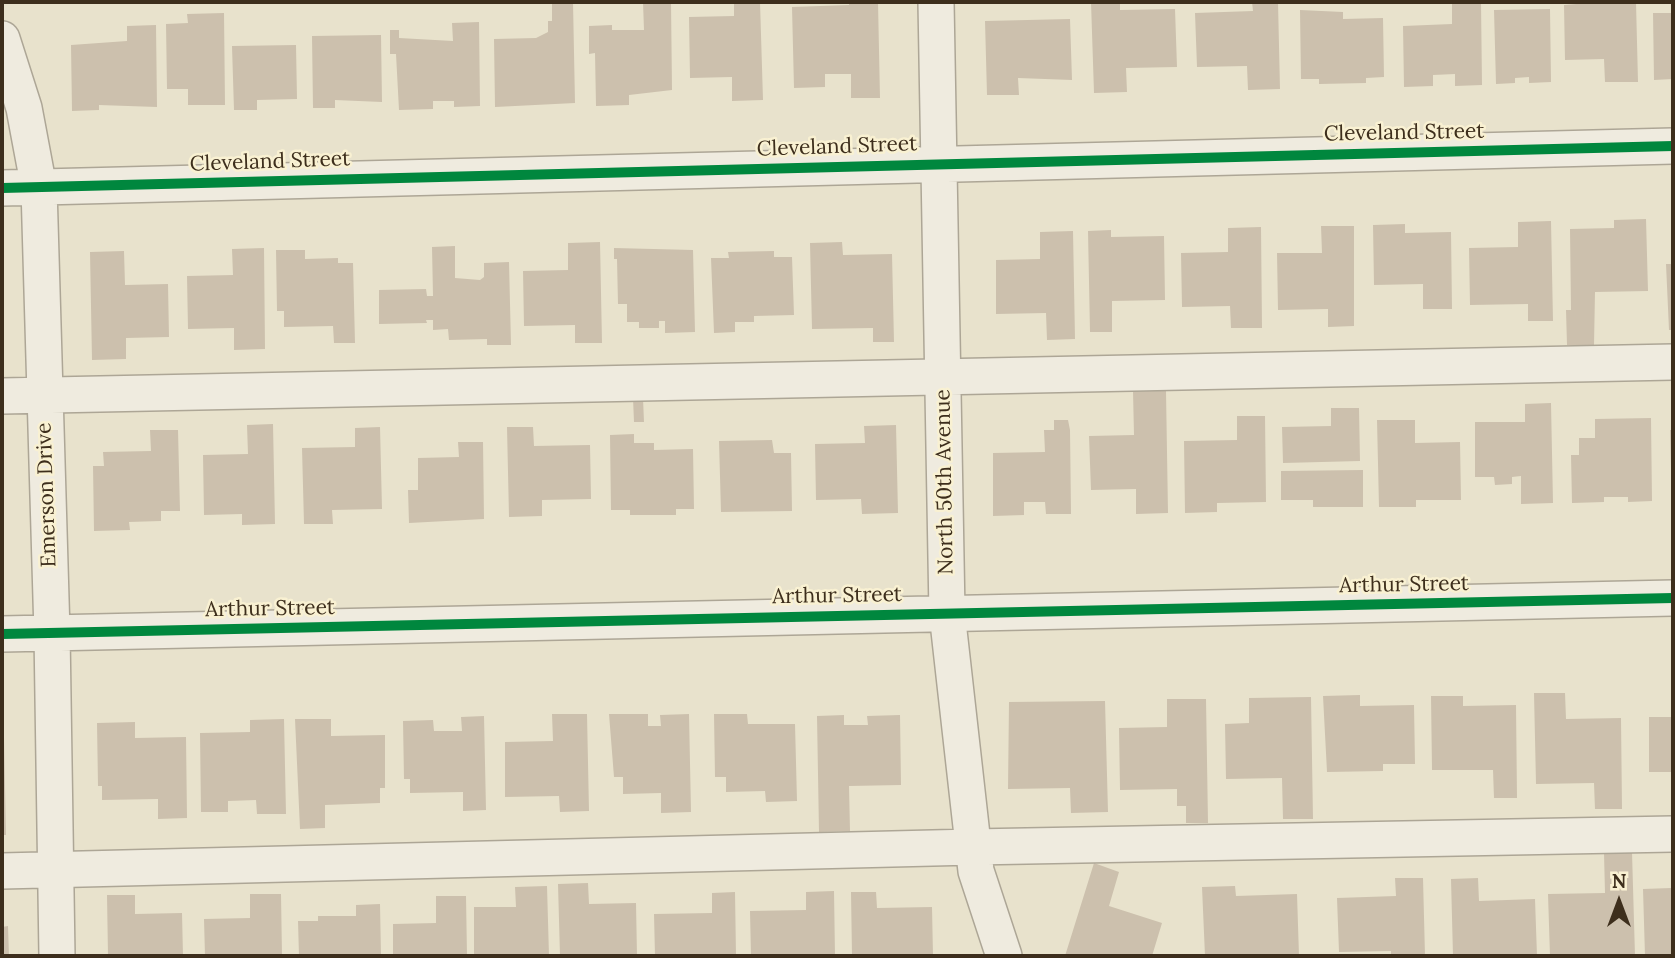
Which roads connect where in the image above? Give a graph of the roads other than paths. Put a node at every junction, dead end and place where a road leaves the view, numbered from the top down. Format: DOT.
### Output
graph roads {
  1 [pos="936,2"];
  2 [pos="2,39"];
  3 [pos="1673,146"];
  4 [pos="938,164"];
  5 [pos="2,188"];
  6 [pos="39,188"];
  7 [pos="1673,362"];
  8 [pos="943,378"];
  9 [pos="44,395"];
  10 [pos="2,396"];
  11 [pos="1673,598"];
  12 [pos="947,613"];
  13 [pos="52,633"];
  14 [pos="2,634"];
  15 [pos="1673,834"];
  16 [pos="974,847"];
  17 [pos="55,870"];
  18 [pos="2,872"];
  19 [pos="57,956"];
  20 [pos="1004,956"];
  1 -- 4 [label="street, North 50th Avenue"];
  2 -- 6 [label="street, Emerson Drive"];
  3 -- 4 [label="street, Cleveland Street"];
  4 -- 6 [label="street, Cleveland Street"];
  4 -- 8 [label="street, North 50th Avenue"];
  5 -- 6 [label="street, Cleveland Street"];
  6 -- 9 [label="street, Emerson Drive"];
  7 -- 8 [label="street"];
  8 -- 9 [label="street"];
  8 -- 12 [label="street, North 50th Avenue"];
  9 -- 10 [label="street"];
  9 -- 13 [label="street, Emerson Drive"];
  11 -- 12 [label="street, Arthur Street"];
  12 -- 13 [label="street, Arthur Street"];
  12 -- 16 [label="street, North 50th Avenue"];
  13 -- 14 [label="street, Arthur Street"];
  13 -- 17 [label="street, Emerson Drive"];
  15 -- 16 [label="street"];
  16 -- 17 [label="street"];
  16 -- 20 [label="street, North 50th Avenue"];
  17 -- 18 [label="street"];
  17 -- 19 [label="street, Emerson Drive"];
}
